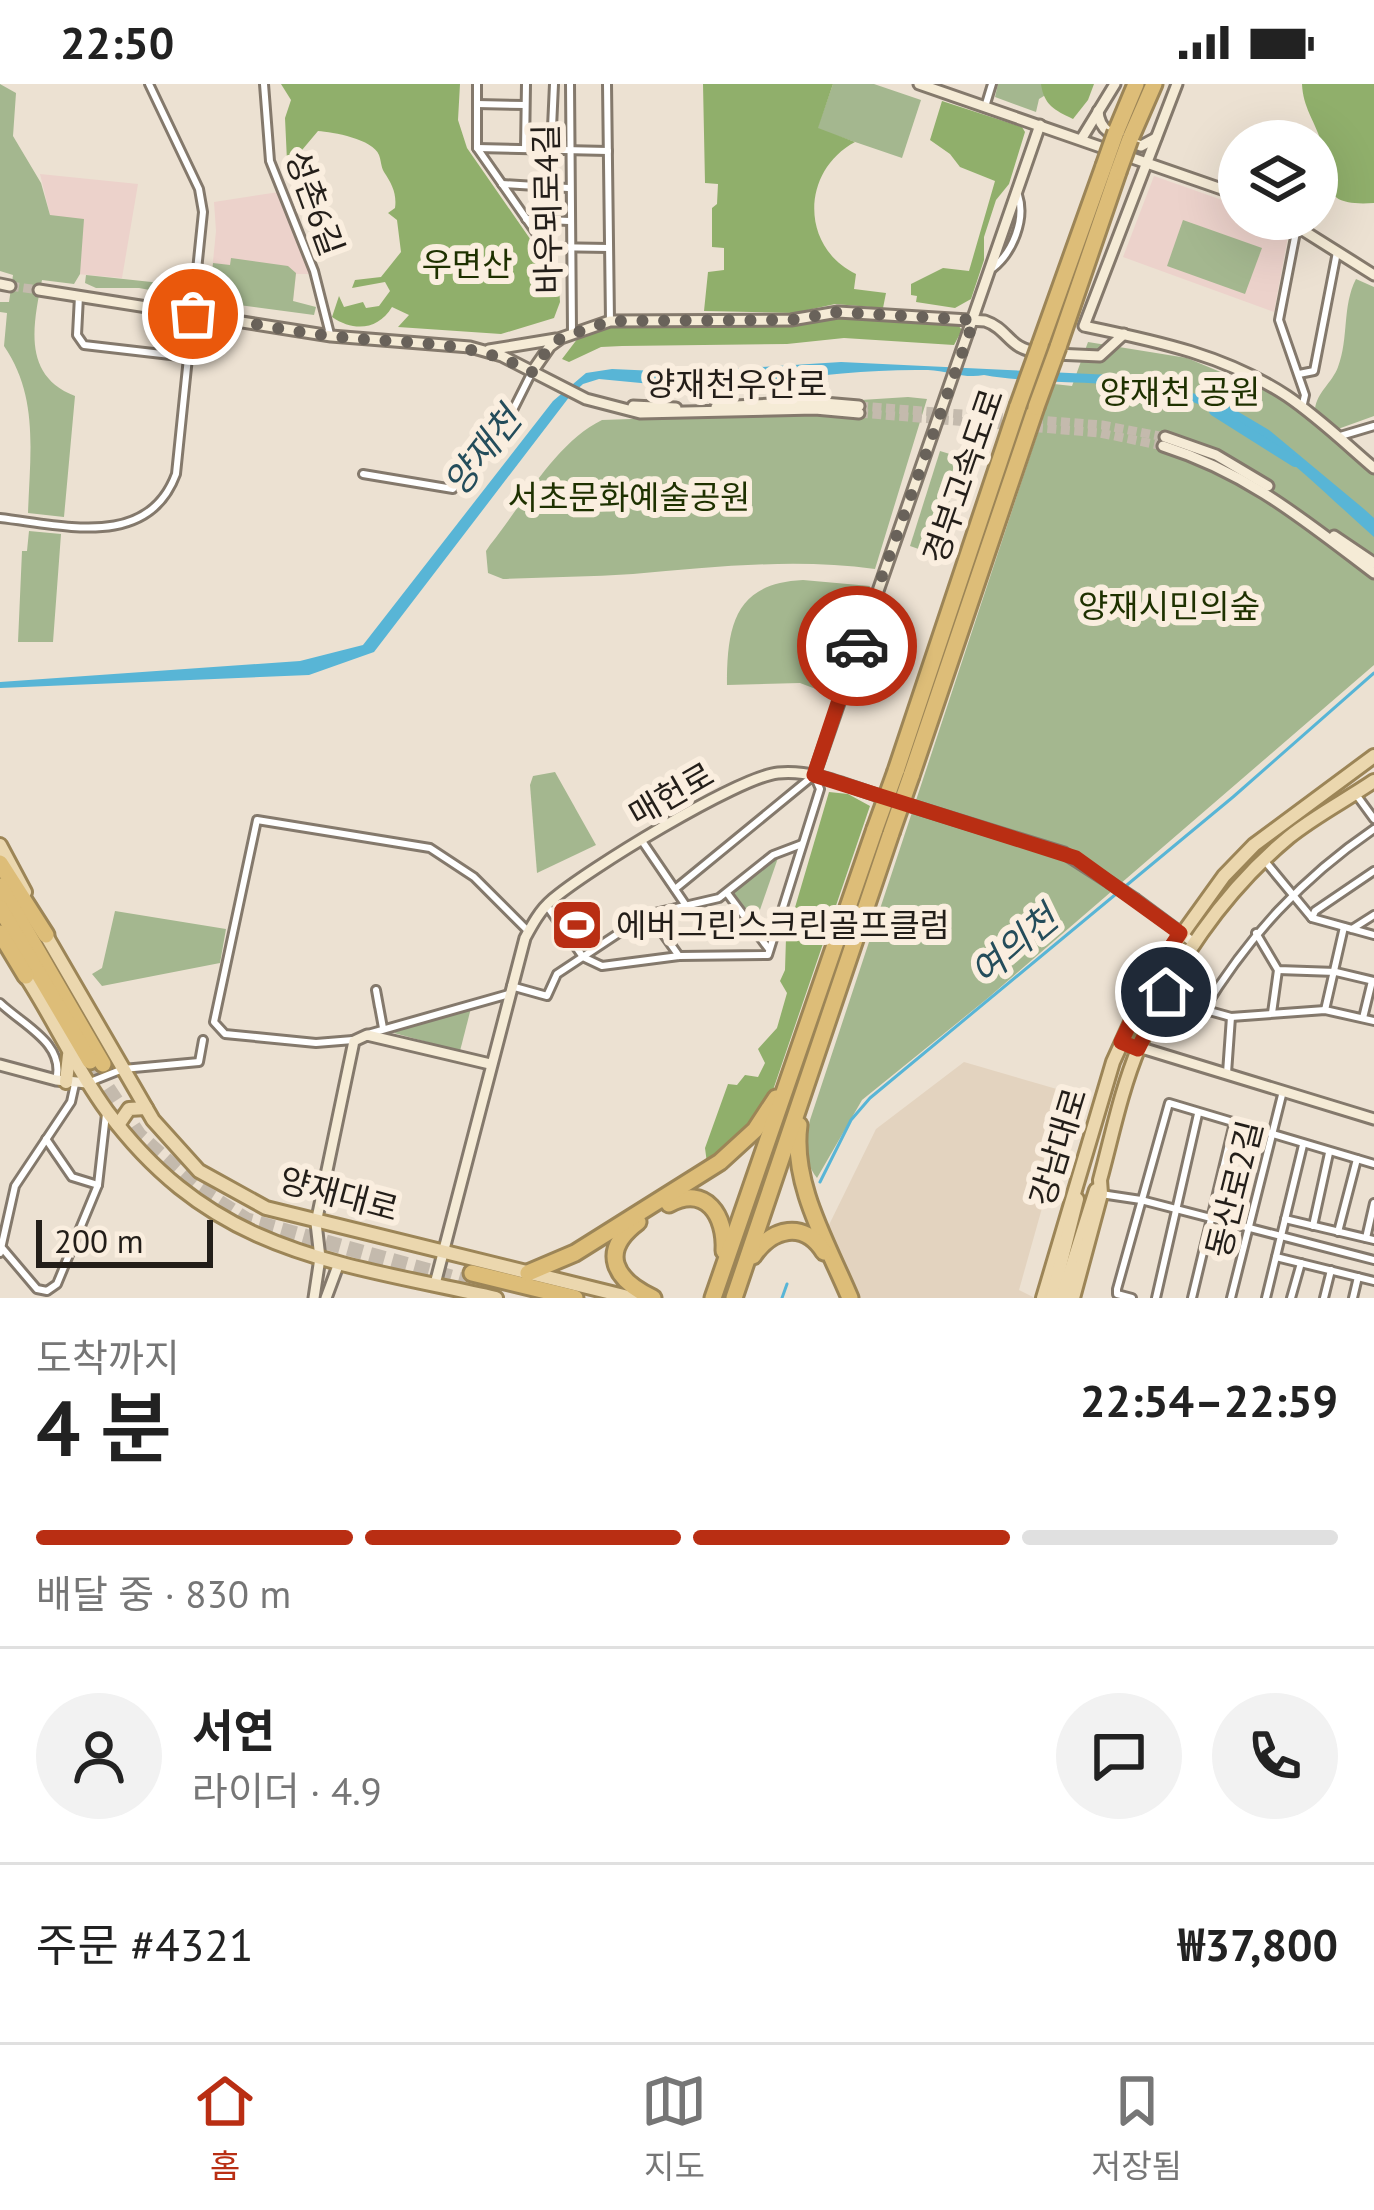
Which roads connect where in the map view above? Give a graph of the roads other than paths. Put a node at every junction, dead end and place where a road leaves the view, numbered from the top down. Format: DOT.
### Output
graph roads {
  1 [pos="149,84"];
  2 [pos="264,84"];
  3 [pos="477,84"];
  4 [pos="526,84"];
  5 [pos="554,84"];
  6 [pos="570,84"];
  7 [pos="608,84"];
  8 [pos="920,84"];
  9 [pos="992,84"];
  10 [pos="1114,84"];
  11 [pos="1136,84"];
  12 [pos="1154,84"];
  13 [pos="1177,84"];
  14 [pos="477,104"];
  15 [pos="525,105"];
  16 [pos="985,107"];
  17 [pos="1098,111"];
  18 [pos="1040,125"];
  19 [pos="1123,135"];
  20 [pos="1157,137"];
  21 [pos="1082,138"];
  22 [pos="477,148"];
  23 [pos="525,149"];
  24 [pos="551,150"];
  25 [pos="570,150"];
  26 [pos="608,151"];
  27 [pos="1149,163"];
  28 [pos="502,184"];
  29 [pos="568,188"];
  30 [pos="1218,188"];
  31 [pos="526,219"];
  32 [pos="569,221"];
  33 [pos="1294,240"];
  34 [pos="1319,240"];
  35 [pos="609,248"];
  36 [pos="571,250"];
  37 [pos="1337,252"];
  38 [pos="1374,274"];
  39 [pos="39,290"];
  40 [pos="79,296"];
  41 [pos="193,314"];
  42 [pos="974,320"];
  43 [pos="610,321"];
  44 [pos="1124,334"];
  45 [pos="566,335"];
  46 [pos="331,336"];
  47 [pos="485,351"];
  48 [pos="188,357"];
  49 [pos="532,372"];
  50 [pos="1299,374"];
  51 [pos="1302,408"];
  52 [pos="859,409"];
  53 [pos="1374,426"];
  54 [pos="1337,437"];
  55 [pos="1164,441"];
  56 [pos="1374,468"];
  57 [pos="363,474"];
  58 [pos="1290,505"];
  59 [pos="0,518"];
  60 [pos="1374,563"];
  61 [pos="1374,573"];
  62 [pos="1374,756"];
  63 [pos="814,775"];
  64 [pos="1374,781"];
  65 [pos="1355,794"];
  66 [pos="1374,820"];
  67 [pos="1374,830"];
  68 [pos="641,841"];
  69 [pos="802,844"];
  70 [pos="0,845"];
  71 [pos="1264,860"];
  72 [pos="1374,871"];
  73 [pos="2,876"];
  74 [pos="675,889"];
  75 [pos="728,893"];
  76 [pos="1291,896"];
  77 [pos="546,904"];
  78 [pos="687,907"];
  79 [pos="0,912"];
  80 [pos="649,914"];
  81 [pos="1374,915"];
  82 [pos="1312,918"];
  83 [pos="1348,928"];
  84 [pos="528,931"];
  85 [pos="1180,933"];
  86 [pos="1256,933"];
  87 [pos="0,935"];
  88 [pos="46,935"];
  89 [pos="1374,935"];
  90 [pos="1194,943"];
  91 [pos="768,952"];
  92 [pos="679,956"];
  93 [pos="583,957"];
  94 [pos="1278,970"];
  95 [pos="30,972"];
  96 [pos="1336,972"];
  97 [pos="1373,981"];
  98 [pos="376,990"];
  99 [pos="510,990"];
  100 [pos="0,1003"];
  101 [pos="1184,1004"];
  102 [pos="1325,1010"];
  103 [pos="1203,1011"];
  104 [pos="1272,1013"];
  105 [pos="1232,1017"];
  106 [pos="1363,1018"];
  107 [pos="1374,1021"];
  108 [pos="383,1028"];
  109 [pos="62,1037"];
  110 [pos="362,1037"];
  111 [pos="203,1040"];
  112 [pos="1121,1042"];
  113 [pos="1138,1049"];
  114 [pos="490,1064"];
  115 [pos="0,1065"];
  116 [pos="123,1069"];
  117 [pos="801,1070"];
  118 [pos="1227,1076"];
  119 [pos="81,1077"];
  120 [pos="1283,1091"];
  121 [pos="146,1108"];
  122 [pos="107,1111"];
  123 [pos="1199,1113"];
  124 [pos="1374,1119"];
  125 [pos="1234,1124"];
  126 [pos="118,1125"];
  127 [pos="1272,1135"];
  128 [pos="46,1139"];
  129 [pos="1303,1145"];
  130 [pos="1329,1153"];
  131 [pos="1357,1160"];
  132 [pos="1374,1164"];
  133 [pos="1080,1180"];
  134 [pos="98,1185"];
  135 [pos="1101,1187"];
  136 [pos="1141,1200"];
  137 [pos="1374,1203"];
  138 [pos="1176,1209"];
  139 [pos="1210,1218"];
  140 [pos="1285,1219"];
  141 [pos="316,1223"];
  142 [pos="1313,1226"];
  143 [pos="1248,1228"];
  144 [pos="1339,1232"];
  145 [pos="1281,1237"];
  146 [pos="1370,1239"];
  147 [pos="2,1251"];
  148 [pos="443,1252"];
  149 [pos="1276,1256"];
  150 [pos="320,1258"];
  151 [pos="1374,1260"];
  152 [pos="339,1263"];
  153 [pos="1301,1263"];
  154 [pos="1331,1270"];
  155 [pos="529,1273"];
  156 [pos="1358,1277"];
  157 [pos="1374,1281"];
  158 [pos="435,1284"];
  159 [pos="716,1291"];
  160 [pos="735,1295"];
  161 [pos="310,1298"];
  162 [pos="326,1298"];
  163 [pos="496,1298"];
  164 [pos="533,1298"];
  165 [pos="575,1298"];
  166 [pos="632,1298"];
  167 [pos="652,1298"];
  168 [pos="841,1298"];
  169 [pos="850,1298"];
  170 [pos="1043,1298"];
  171 [pos="1052,1298"];
  172 [pos="1062,1298"];
  173 [pos="1073,1298"];
  174 [pos="1132,1298"];
  175 [pos="1156,1298"];
  176 [pos="1192,1298"];
  177 [pos="1232,1298"];
  178 [pos="1266,1298"];
  179 [pos="1292,1298"];
  180 [pos="1324,1298"];
  181 [pos="1353,1298"];
  1 -- 41 [label="street"];
  2 -- 46 [label="street, 성촌6길"];
  3 -- 14 [label="street"];
  4 -- 15 [label="street"];
  5 -- 24 [label="street, 바우뫼로4길"];
  6 -- 25 [label="street, 바우뫼로4길"];
  7 -- 26 [label="street"];
  8 -- 16 [label="street"];
  9 -- 16 [label="street"];
  10 -- 17 [label="street"];
  11 -- 19 [label="highway, 경부고속도로"];
  12 -- 19 [label="highway, 경부고속도로"];
  13 -- 20 [label="street"];
  14 -- 15 [label="street"];
  14 -- 22 [label="street"];
  15 -- 23 [label="street"];
  16 -- 18 [label="street"];
  17 -- 20 [label="street"];
  17 -- 21 [label="street"];
  18 -- 21 [label="street"];
  18 -- 42 [label="street"];
  19 -- 117 [label="highway, 경부고속도로, bridge"];
  20 -- 27 [label="street"];
  21 -- 27 [label="street"];
  22 -- 23 [label="street"];
  22 -- 28 [label="street"];
  23 -- 24 [label="street"];
  24 -- 25 [label="street"];
  25 -- 26 [label="street"];
  25 -- 29 [label="street, 바우뫼로4길"];
  26 -- 35 [label="street"];
  27 -- 30 [label="street"];
  27 -- 44 [label="street"];
  28 -- 29 [label="street"];
  28 -- 31 [label="street"];
  29 -- 32 [label="street, 바우뫼로4길"];
  31 -- 32 [label="street"];
  31 -- 36 [label="street"];
  32 -- 36 [label="street, 바우뫼로4길"];
  33 -- 50 [label="street"];
  34 -- 37 [label="street"];
  35 -- 36 [label="street"];
  35 -- 43 [label="street"];
  36 -- 45 [label="street, 바우뫼로4길"];
  37 -- 38 [label="street"];
  37 -- 50 [label="street"];
  39 -- 40 [label="street"];
  40 -- 41 [label="street"];
  40 -- 48 [label="street"];
  41 -- 46 [label="street"];
  41 -- 48 [label="street"];
  42 -- 43 [label="street"];
  42 -- 44 [label="street"];
  42 -- 63 [label="street"];
  43 -- 45 [label="street"];
  44 -- 51 [label="street"];
  45 -- 47 [label="street"];
  45 -- 49 [label="street"];
  46 -- 47 [label="street"];
  47 -- 49 [label="street, 양재천우안로"];
  48 -- 59 [label="street"];
  49 -- 52 [label="street, 양재천우안로"];
  49 -- 57 [label="street"];
  50 -- 51 [label="street"];
  51 -- 54 [label="street"];
  53 -- 54 [label="street"];
  54 -- 56 [label="street"];
  55 -- 58 [label="street"];
  58 -- 60 [label="street"];
  58 -- 61 [label="street"];
  62 -- 85 [label="main road, 강남대로"];
  63 -- 68 [label="street, 매헌로"];
  63 -- 69 [label="street"];
  63 -- 74 [label="street"];
  63 -- 85 [label="street, 매헌로, bridge"];
  64 -- 65 [label="main road, 강남대로"];
  65 -- 66 [label="street"];
  65 -- 71 [label="main road, 강남대로"];
  67 -- 76 [label="street"];
  68 -- 74 [label="street"];
  68 -- 77 [label="street, 매헌로"];
  69 -- 75 [label="street"];
  69 -- 91 [label="street"];
  70 -- 88 [label="main road, 양재대로"];
  71 -- 76 [label="street"];
  71 -- 90 [label="main road, 강남대로"];
  72 -- 82 [label="street"];
  73 -- 88 [label="highway"];
  73 -- 119 [label="highway, 양재대로"];
  74 -- 78 [label="street"];
  75 -- 78 [label="street"];
  75 -- 91 [label="street"];
  76 -- 82 [label="street"];
  76 -- 86 [label="street"];
  77 -- 84 [label="street, 매헌로"];
  77 -- 93 [label="street"];
  78 -- 80 [label="street"];
  79 -- 95 [label="highway"];
  80 -- 92 [label="street"];
  80 -- 93 [label="street"];
  81 -- 83 [label="street"];
  82 -- 83 [label="street"];
  83 -- 89 [label="street"];
  83 -- 96 [label="street"];
  84 -- 99 [label="street, 매헌로"];
  84 -- 110 [label="street"];
  85 -- 90 [label="street, 매헌로"];
  85 -- 112 [label="main road, 강남대로"];
  86 -- 94 [label="street"];
  86 -- 103 [label="street"];
  87 -- 95 [label="highway"];
  88 -- 116 [label="main road, 양재대로"];
  90 -- 113 [label="main road, 강남대로"];
  91 -- 92 [label="street"];
  92 -- 93 [label="street"];
  93 -- 99 [label="street"];
  94 -- 96 [label="street"];
  94 -- 104 [label="street"];
  95 -- 109 [label="main road, 양재대로"];
  95 -- 119 [label="highway, 양재대로"];
  96 -- 97 [label="street"];
  96 -- 102 [label="street"];
  97 -- 106 [label="street"];
  98 -- 108 [label="street"];
  99 -- 108 [label="street"];
  99 -- 114 [label="street, 매헌로"];
  100 -- 119 [label="street"];
  101 -- 103 [label="street"];
  102 -- 104 [label="street"];
  102 -- 106 [label="street"];
  103 -- 105 [label="street"];
  104 -- 105 [label="street"];
  105 -- 118 [label="street"];
  106 -- 107 [label="street"];
  108 -- 110 [label="street"];
  109 -- 119 [label="main road, 양재대로"];
  109 -- 119 [label="main road"];
  110 -- 114 [label="street"];
  110 -- 141 [label="street"];
  111 -- 116 [label="street"];
  112 -- 113 [label="street"];
  112 -- 133 [label="main road, 강남대로"];
  113 -- 118 [label="street"];
  113 -- 135 [label="main road, 강남대로"];
  114 -- 148 [label="street, 매헌로"];
  115 -- 119 [label="street"];
  116 -- 119 [label="street"];
  116 -- 121 [label="main road, 양재대로"];
  117 -- 155 [label="highway"];
  117 -- 159 [label="highway, 경부고속도로"];
  117 -- 160 [label="highway, 경부고속도로"];
  117 -- 169 [label="highway"];
  118 -- 120 [label="street"];
  119 -- 122 [label="main road, 양재대로"];
  119 -- 128 [label="street"];
  120 -- 124 [label="street"];
  120 -- 127 [label="street, 동산로2길"];
  121 -- 126 [label="main road"];
  121 -- 141 [label="main road, 양재대로"];
  122 -- 126 [label="main road, 양재대로"];
  122 -- 134 [label="street"];
  123 -- 125 [label="street"];
  123 -- 136 [label="street"];
  123 -- 138 [label="street"];
  125 -- 127 [label="street"];
  125 -- 139 [label="street"];
  126 -- 150 [label="main road, 양재대로"];
  127 -- 129 [label="street"];
  127 -- 143 [label="street, 동산로2길"];
  128 -- 134 [label="street"];
  128 -- 147 [label="street"];
  129 -- 130 [label="street"];
  129 -- 140 [label="street"];
  130 -- 131 [label="street"];
  130 -- 142 [label="street"];
  131 -- 132 [label="street"];
  131 -- 144 [label="street"];
  133 -- 170 [label="main road, 강남대로"];
  133 -- 171 [label="main road"];
  134 -- 147 [label="street"];
  135 -- 136 [label="street"];
  135 -- 172 [label="main road"];
  135 -- 173 [label="main road, 강남대로"];
  136 -- 138 [label="street"];
  136 -- 174 [label="street"];
  137 -- 146 [label="street"];
  138 -- 139 [label="street"];
  138 -- 175 [label="street"];
  139 -- 143 [label="street"];
  139 -- 176 [label="street"];
  140 -- 142 [label="street"];
  140 -- 145 [label="street"];
  141 -- 148 [label="main road, 양재대로"];
  141 -- 150 [label="street"];
  142 -- 144 [label="street"];
  143 -- 145 [label="street"];
  143 -- 177 [label="street, 동산로2길"];
  144 -- 146 [label="street"];
  145 -- 149 [label="street"];
  145 -- 151 [label="street"];
  148 -- 155 [label="main road, 양재대로"];
  148 -- 158 [label="street, 매헌로"];
  149 -- 153 [label="street"];
  149 -- 178 [label="street"];
  150 -- 152 [label="main road, 양재대로"];
  150 -- 161 [label="street"];
  152 -- 158 [label="main road, 양재대로"];
  152 -- 162 [label="street"];
  153 -- 154 [label="street"];
  153 -- 179 [label="street"];
  154 -- 156 [label="street"];
  154 -- 180 [label="street"];
  155 -- 166 [label="main road, 양재대로"];
  156 -- 157 [label="street"];
  156 -- 181 [label="street"];
  158 -- 163 [label="main road, 양재대로"];
  159 -- 167 [label="highway"];
  160 -- 168 [label="highway"];
  164 -- 165 [label="highway"];
}
